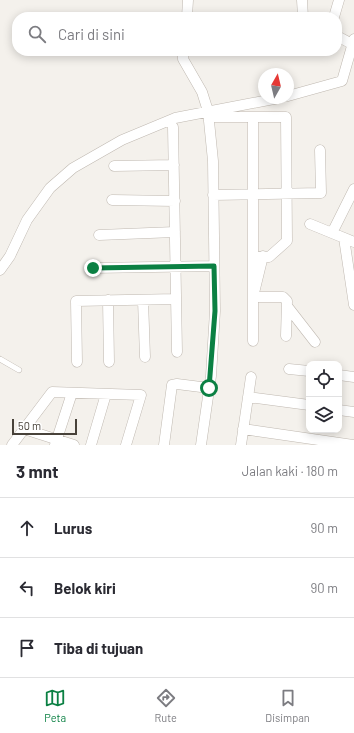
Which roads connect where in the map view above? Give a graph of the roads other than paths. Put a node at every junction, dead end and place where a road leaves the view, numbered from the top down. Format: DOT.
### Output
graph roads {
  1 [pos="188,0"];
  2 [pos="302,0"];
  3 [pos="339,0"];
  4 [pos="187,12"];
  5 [pos="303,12"];
  6 [pos="335,12"];
  7 [pos="342,38"];
  8 [pos="353,42"];
  9 [pos="183,56"];
  10 [pos="294,94"];
  11 [pos="258,103"];
  12 [pos="209,114"];
  13 [pos="253,117"];
  14 [pos="173,127"];
  15 [pos="320,150"];
  16 [pos="174,165"];
  17 [pos="114,166"];
  18 [pos="213,194"];
  19 [pos="253,194"];
  20 [pos="286,194"];
  21 [pos="353,195"];
  22 [pos="112,200"];
  23 [pos="175,200"];
  24 [pos="310,224"];
  25 [pos="175,232"];
  26 [pos="332,233"];
  27 [pos="99,235"];
  28 [pos="349,240"];
  29 [pos="351,255"];
  30 [pos="258,256"];
  31 [pos="214,266"];
  32 [pos="176,267"];
  33 [pos="93,268"];
  34 [pos="0,270"];
  35 [pos="253,297"];
  36 [pos="176,299"];
  37 [pos="108,300"];
  38 [pos="144,300"];
  39 [pos="354,305"];
  40 [pos="287,306"];
  41 [pos="286,336"];
  42 [pos="253,341"];
  43 [pos="315,342"];
  44 [pos="177,352"];
  45 [pos="145,357"];
  46 [pos="0,359"];
  47 [pos="77,362"];
  48 [pos="109,362"];
  49 [pos="290,369"];
  50 [pos="19,370"];
  51 [pos="306,371"];
  52 [pos="342,375"];
  53 [pos="251,377"];
  54 [pos="354,377"];
  55 [pos="209,388"];
  56 [pos="72,392"];
  57 [pos="106,394"];
  58 [pos="248,397"];
  59 [pos="306,405"];
  60 [pos="342,410"];
  61 [pos="354,412"];
  62 [pos="24,429"];
  63 [pos="243,429"];
  64 [pos="56,442"];
  65 [pos="12,445"];
  66 [pos="74,445"];
  67 [pos="91,445"];
  68 [pos="126,445"];
  69 [pos="164,445"];
  70 [pos="201,445"];
  71 [pos="241,445"];
  72 [pos="354,445"];
  1 -- 4 [label="street"];
  2 -- 5 [label="street"];
  3 -- 6 [label="street"];
  7 -- 8 [label="street"];
  8 -- 10 [label="street"];
  9 -- 12 [label="street"];
  11 -- 12 [label="street"];
  12 -- 13 [label="street"];
  12 -- 18 [label="street"];
  12 -- 34 [label="street"];
  13 -- 19 [label="street"];
  13 -- 20 [label="street"];
  14 -- 16 [label="street"];
  15 -- 20 [label="street"];
  16 -- 17 [label="street"];
  16 -- 23 [label="street"];
  18 -- 19 [label="street"];
  18 -- 31 [label="street"];
  19 -- 20 [label="street"];
  19 -- 30 [label="street"];
  20 -- 30 [label="street"];
  21 -- 26 [label="street"];
  22 -- 23 [label="street"];
  23 -- 25 [label="street"];
  24 -- 26 [label="street"];
  25 -- 27 [label="street"];
  25 -- 32 [label="street"];
  26 -- 28 [label="street"];
  28 -- 29 [label="street"];
  29 -- 39 [label="street"];
  30 -- 35 [label="street"];
  31 -- 32 [label="street"];
  31 -- 55 [label="street"];
  32 -- 33 [label="street"];
  32 -- 36 [label="street"];
  35 -- 40 [label="street"];
  35 -- 42 [label="street"];
  36 -- 38 [label="street"];
  36 -- 44 [label="street"];
  37 -- 38 [label="street"];
  37 -- 47 [label="street"];
  37 -- 48 [label="street"];
  38 -- 45 [label="street"];
  40 -- 41 [label="street"];
  40 -- 43 [label="street"];
  46 -- 50 [label="lane"];
  49 -- 51 [label="street"];
  52 -- 54 [label="street"];
  53 -- 58 [label="street"];
  55 -- 69 [label="street"];
  55 -- 70 [label="street"];
  56 -- 57 [label="street"];
  56 -- 62 [label="street"];
  56 -- 64 [label="street"];
  57 -- 67 [label="street"];
  57 -- 68 [label="street"];
  58 -- 59 [label="street"];
  58 -- 63 [label="street"];
  60 -- 61 [label="street"];
  62 -- 64 [label="street"];
  62 -- 65 [label="street"];
  63 -- 71 [label="street"];
  63 -- 72 [label="street"];
  64 -- 66 [label="street"];
}
